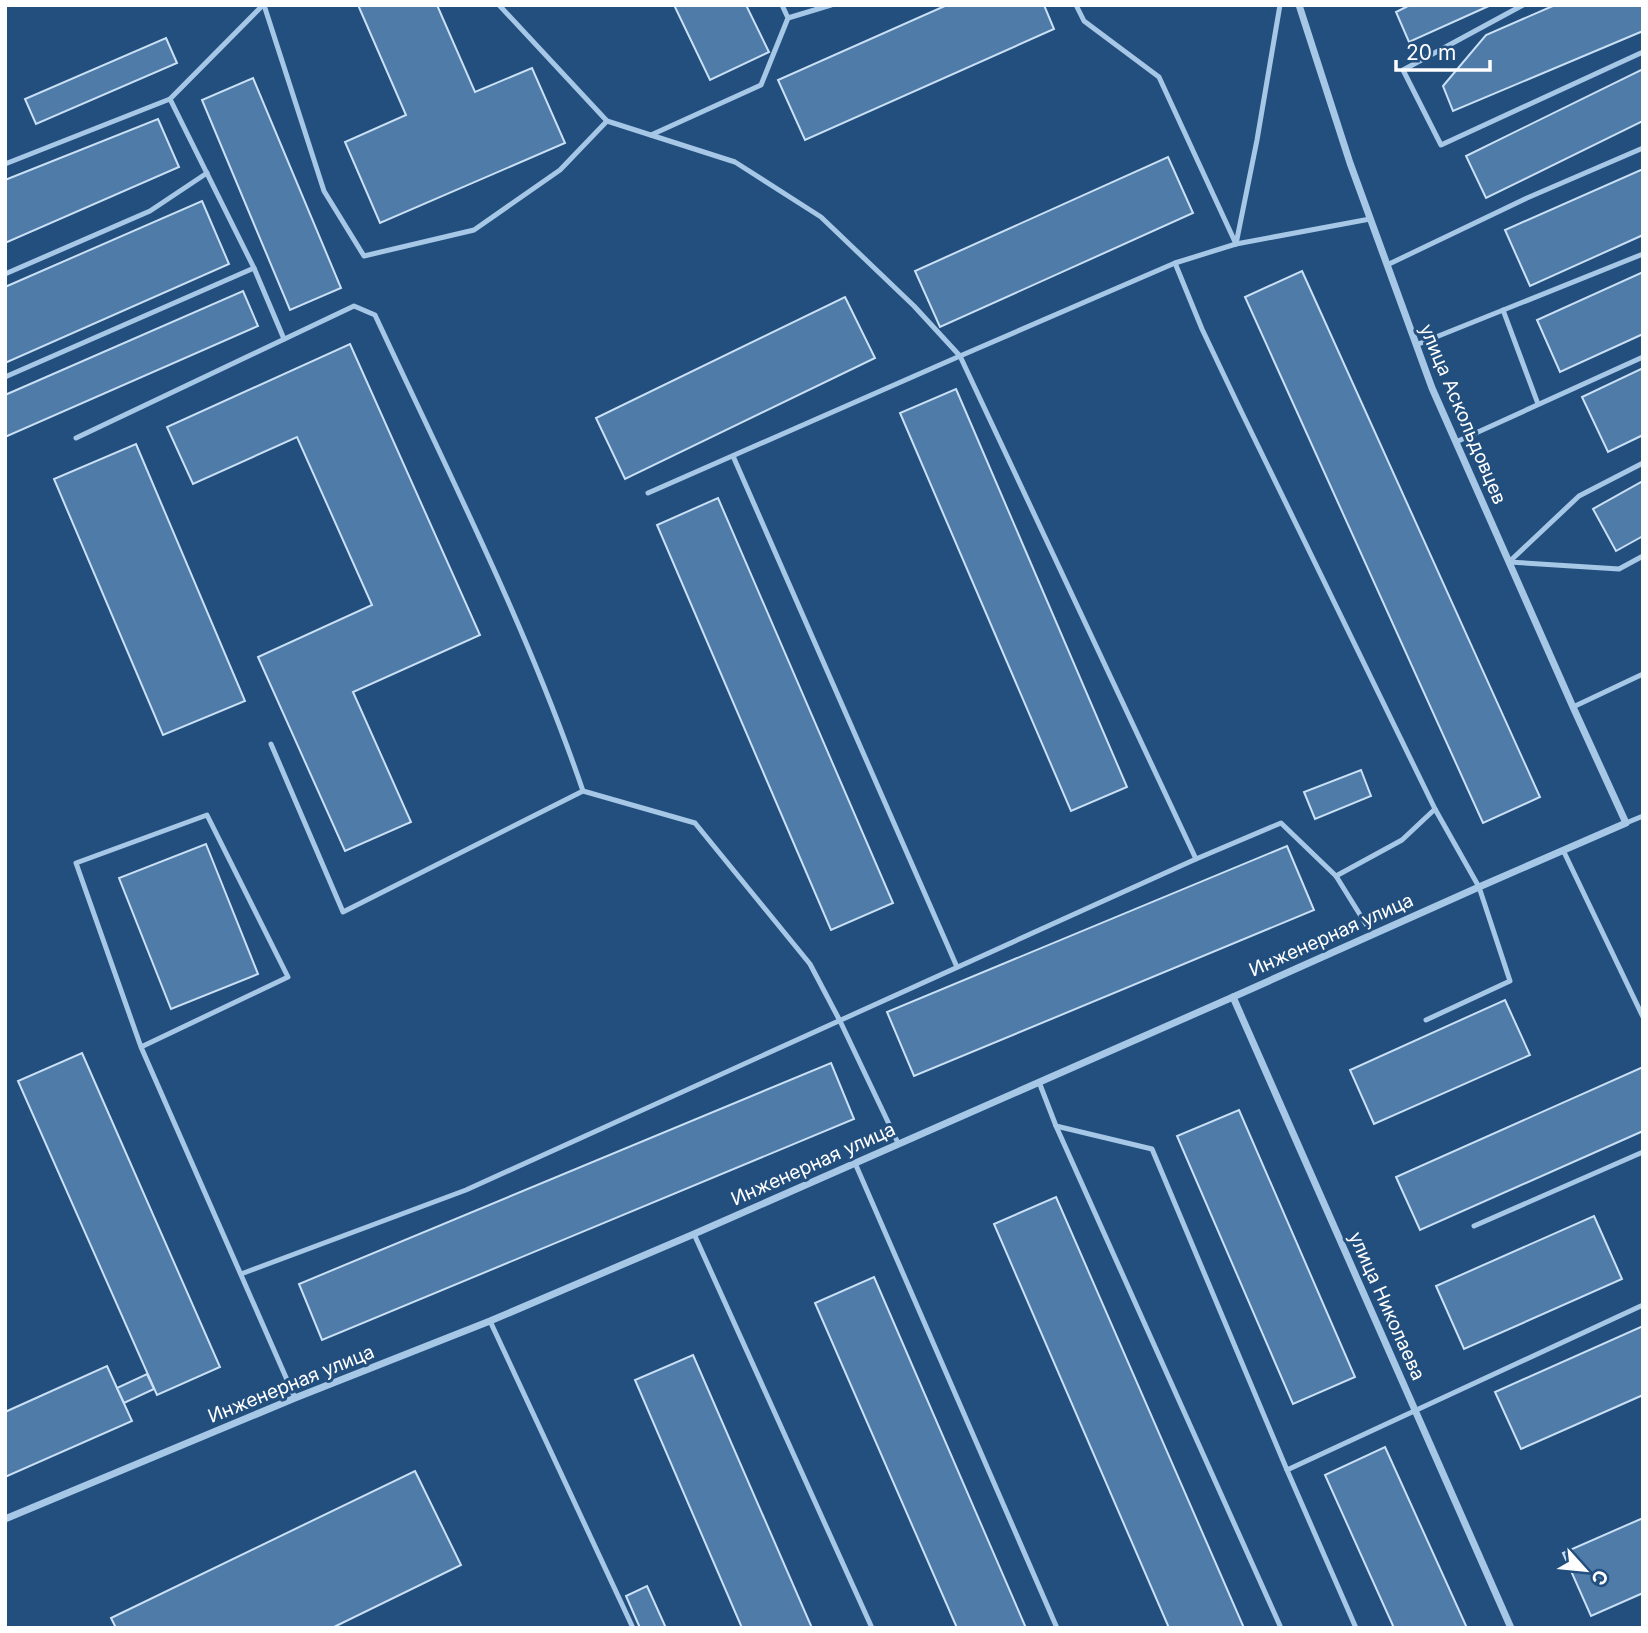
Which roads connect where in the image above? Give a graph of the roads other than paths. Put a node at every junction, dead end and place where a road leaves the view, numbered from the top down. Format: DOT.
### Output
graph roads {
  1 [pos="264,5"];
  2 [pos="499,5"];
  3 [pos="782,5"];
  4 [pos="831,5"];
  5 [pos="1076,5"];
  6 [pos="1280,5"];
  7 [pos="1298,5"];
  8 [pos="1523,5"];
  9 [pos="788,18"];
  10 [pos="1643,52"];
  11 [pos="170,99"];
  12 [pos="607,121"];
  13 [pos="650,135"];
  14 [pos="1643,148"];
  15 [pos="5,164"];
  16 [pos="206,173"];
  17 [pos="1370,219"];
  18 [pos="1236,244"];
  19 [pos="1643,254"];
  20 [pos="1175,263"];
  21 [pos="1387,265"];
  22 [pos="254,268"];
  23 [pos="5,274"];
  24 [pos="1503,310"];
  25 [pos="284,339"];
  26 [pos="1416,345"];
  27 [pos="960,356"];
  28 [pos="1643,357"];
  29 [pos="5,377"];
  30 [pos="1538,404"];
  31 [pos="76,438"];
  32 [pos="1456,442"];
  33 [pos="733,456"];
  34 [pos="1643,463"];
  35 [pos="648,493"];
  36 [pos="1643,556"];
  37 [pos="1509,562"];
  38 [pos="1643,674"];
  39 [pos="1573,707"];
  40 [pos="271,744"];
  41 [pos="583,791"];
  42 [pos="1435,809"];
  43 [pos="1643,816"];
  44 [pos="1626,824"];
  45 [pos="1563,850"];
  46 [pos="1196,859"];
  47 [pos="1336,876"];
  48 [pos="1479,887"];
  49 [pos="1372,934"];
  50 [pos="957,967"];
  51 [pos="1233,997"];
  52 [pos="1643,1017"];
  53 [pos="1426,1020"];
  54 [pos="840,1021"];
  55 [pos="141,1047"];
  56 [pos="1039,1082"];
  57 [pos="1056,1126"];
  58 [pos="898,1143"];
  59 [pos="1643,1152"];
  60 [pos="855,1163"];
  61 [pos="1474,1226"];
  62 [pos="694,1234"];
  63 [pos="241,1274"];
  64 [pos="1643,1305"];
  65 [pos="490,1321"];
  66 [pos="295,1398"];
  67 [pos="1416,1410"];
  68 [pos="1287,1470"];
  69 [pos="5,1519"];
  70 [pos="633,1628"];
  71 [pos="872,1628"];
  72 [pos="1057,1628"];
  73 [pos="1281,1628"];
  74 [pos="1356,1628"];
  75 [pos="1511,1628"];
  1 -- 11 [label="lane"];
  1 -- 12 [label="lane"];
  2 -- 12 [label="lane"];
  3 -- 9 [label="lane"];
  4 -- 9 [label="lane"];
  5 -- 18 [label="lane"];
  6 -- 18 [label="lane"];
  7 -- 17 [label="street, улица Аскольдовцев"];
  8 -- 10 [label="lane"];
  9 -- 13 [label="lane"];
  11 -- 15 [label="lane"];
  11 -- 16 [label="lane"];
  12 -- 13 [label="lane"];
  13 -- 27 [label="lane"];
  14 -- 21 [label="lane"];
  16 -- 22 [label="lane"];
  16 -- 23 [label="lane"];
  17 -- 18 [label="lane"];
  17 -- 21 [label="street, улица Аскольдовцев"];
  18 -- 20 [label="lane"];
  19 -- 24 [label="lane"];
  20 -- 27 [label="lane"];
  20 -- 42 [label="lane"];
  21 -- 26 [label="street, улица Аскольдовцев"];
  22 -- 25 [label="lane"];
  22 -- 29 [label="lane"];
  24 -- 26 [label="lane"];
  24 -- 30 [label="lane"];
  25 -- 31 [label="lane"];
  25 -- 41 [label="lane"];
  26 -- 32 [label="street, улица Аскольдовцев"];
  27 -- 33 [label="lane"];
  27 -- 46 [label="lane"];
  28 -- 30 [label="lane"];
  30 -- 32 [label="lane"];
  32 -- 37 [label="street, улица Аскольдовцев"];
  33 -- 35 [label="lane"];
  33 -- 50 [label="lane"];
  34 -- 37 [label="lane"];
  36 -- 37 [label="lane"];
  37 -- 39 [label="street, улица Аскольдовцев"];
  38 -- 39 [label="lane"];
  39 -- 44 [label="street, улица Аскольдовцев"];
  40 -- 41 [label="lane"];
  41 -- 54 [label="lane"];
  42 -- 47 [label="lane"];
  42 -- 48 [label="lane"];
  43 -- 44 [label="lane"];
  44 -- 45 [label="street, Инженерная улица"];
  45 -- 48 [label="street, Инженерная улица"];
  45 -- 52 [label="lane"];
  46 -- 47 [label="lane"];
  46 -- 50 [label="lane"];
  47 -- 49 [label="lane"];
  48 -- 49 [label="street, Инженерная улица"];
  48 -- 53 [label="lane"];
  49 -- 51 [label="street, Инженерная улица"];
  50 -- 54 [label="lane"];
  51 -- 56 [label="street, Инженерная улица"];
  51 -- 67 [label="street, улица Николаева"];
  54 -- 58 [label="lane"];
  54 -- 63 [label="lane"];
  55 -- 55 [label="lane"];
  55 -- 63 [label="lane"];
  56 -- 57 [label="lane"];
  56 -- 58 [label="street, Инженерная улица"];
  57 -- 68 [label="lane"];
  57 -- 73 [label="lane"];
  58 -- 60 [label="street, Инженерная улица"];
  59 -- 61 [label="lane"];
  60 -- 62 [label="street, Инженерная улица"];
  60 -- 72 [label="lane"];
  62 -- 65 [label="street, Инженерная улица"];
  62 -- 71 [label="lane"];
  63 -- 66 [label="lane"];
  64 -- 67 [label="lane"];
  65 -- 66 [label="street, Инженерная улица"];
  65 -- 70 [label="lane"];
  66 -- 69 [label="street, Инженерная улица"];
  67 -- 68 [label="lane"];
  67 -- 75 [label="street, улица Николаева"];
  68 -- 74 [label="lane"];
}
